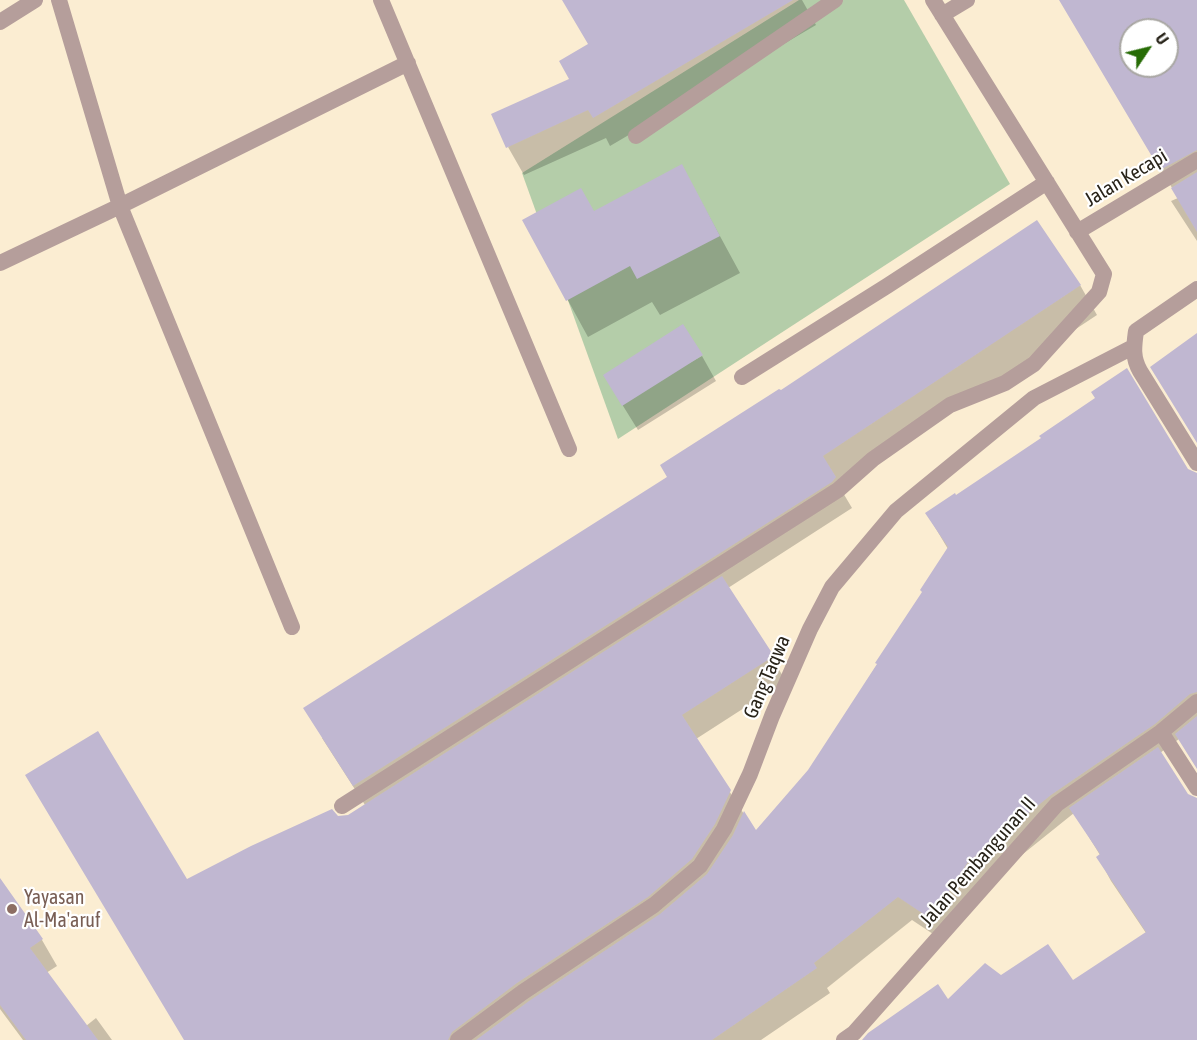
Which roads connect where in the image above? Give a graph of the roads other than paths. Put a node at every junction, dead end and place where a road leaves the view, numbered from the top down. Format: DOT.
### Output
graph roads {
  1 [pos="35,0"];
  2 [pos="59,0"];
  3 [pos="381,0"];
  4 [pos="835,0"];
  5 [pos="933,0"];
  6 [pos="967,0"];
  7 [pos="942,15"];
  8 [pos="0,22"];
  9 [pos="408,63"];
  10 [pos="636,136"];
  11 [pos="1197,160"];
  12 [pos="1047,182"];
  13 [pos="120,206"];
  14 [pos="1077,232"];
  15 [pos="0,263"];
  16 [pos="1197,289"];
  17 [pos="1133,347"];
  18 [pos="742,377"];
  19 [pos="569,449"];
  20 [pos="1197,463"];
  21 [pos="292,627"];
  22 [pos="1197,702"];
  23 [pos="1161,732"];
  24 [pos="1197,788"];
  25 [pos="342,806"];
  26 [pos="458,1040"];
  27 [pos="844,1040"];
  1 -- 8 [label="street"];
  2 -- 13 [label="street"];
  3 -- 9 [label="street"];
  4 -- 10 [label="street"];
  5 -- 7 [label="street"];
  6 -- 7 [label="street"];
  7 -- 12 [label="street"];
  9 -- 13 [label="street"];
  9 -- 19 [label="street"];
  11 -- 14 [label="street, Jalan Kecapi"];
  12 -- 14 [label="street"];
  12 -- 18 [label="street"];
  13 -- 15 [label="street"];
  13 -- 21 [label="street"];
  14 -- 25 [label="street"];
  16 -- 17 [label="street"];
  17 -- 20 [label="street"];
  17 -- 26 [label="street, Gang Taqwa"];
  22 -- 23 [label="street, Jalan Pembangunan II"];
  23 -- 24 [label="street"];
  23 -- 27 [label="street, Jalan Pembangunan II"];
}
